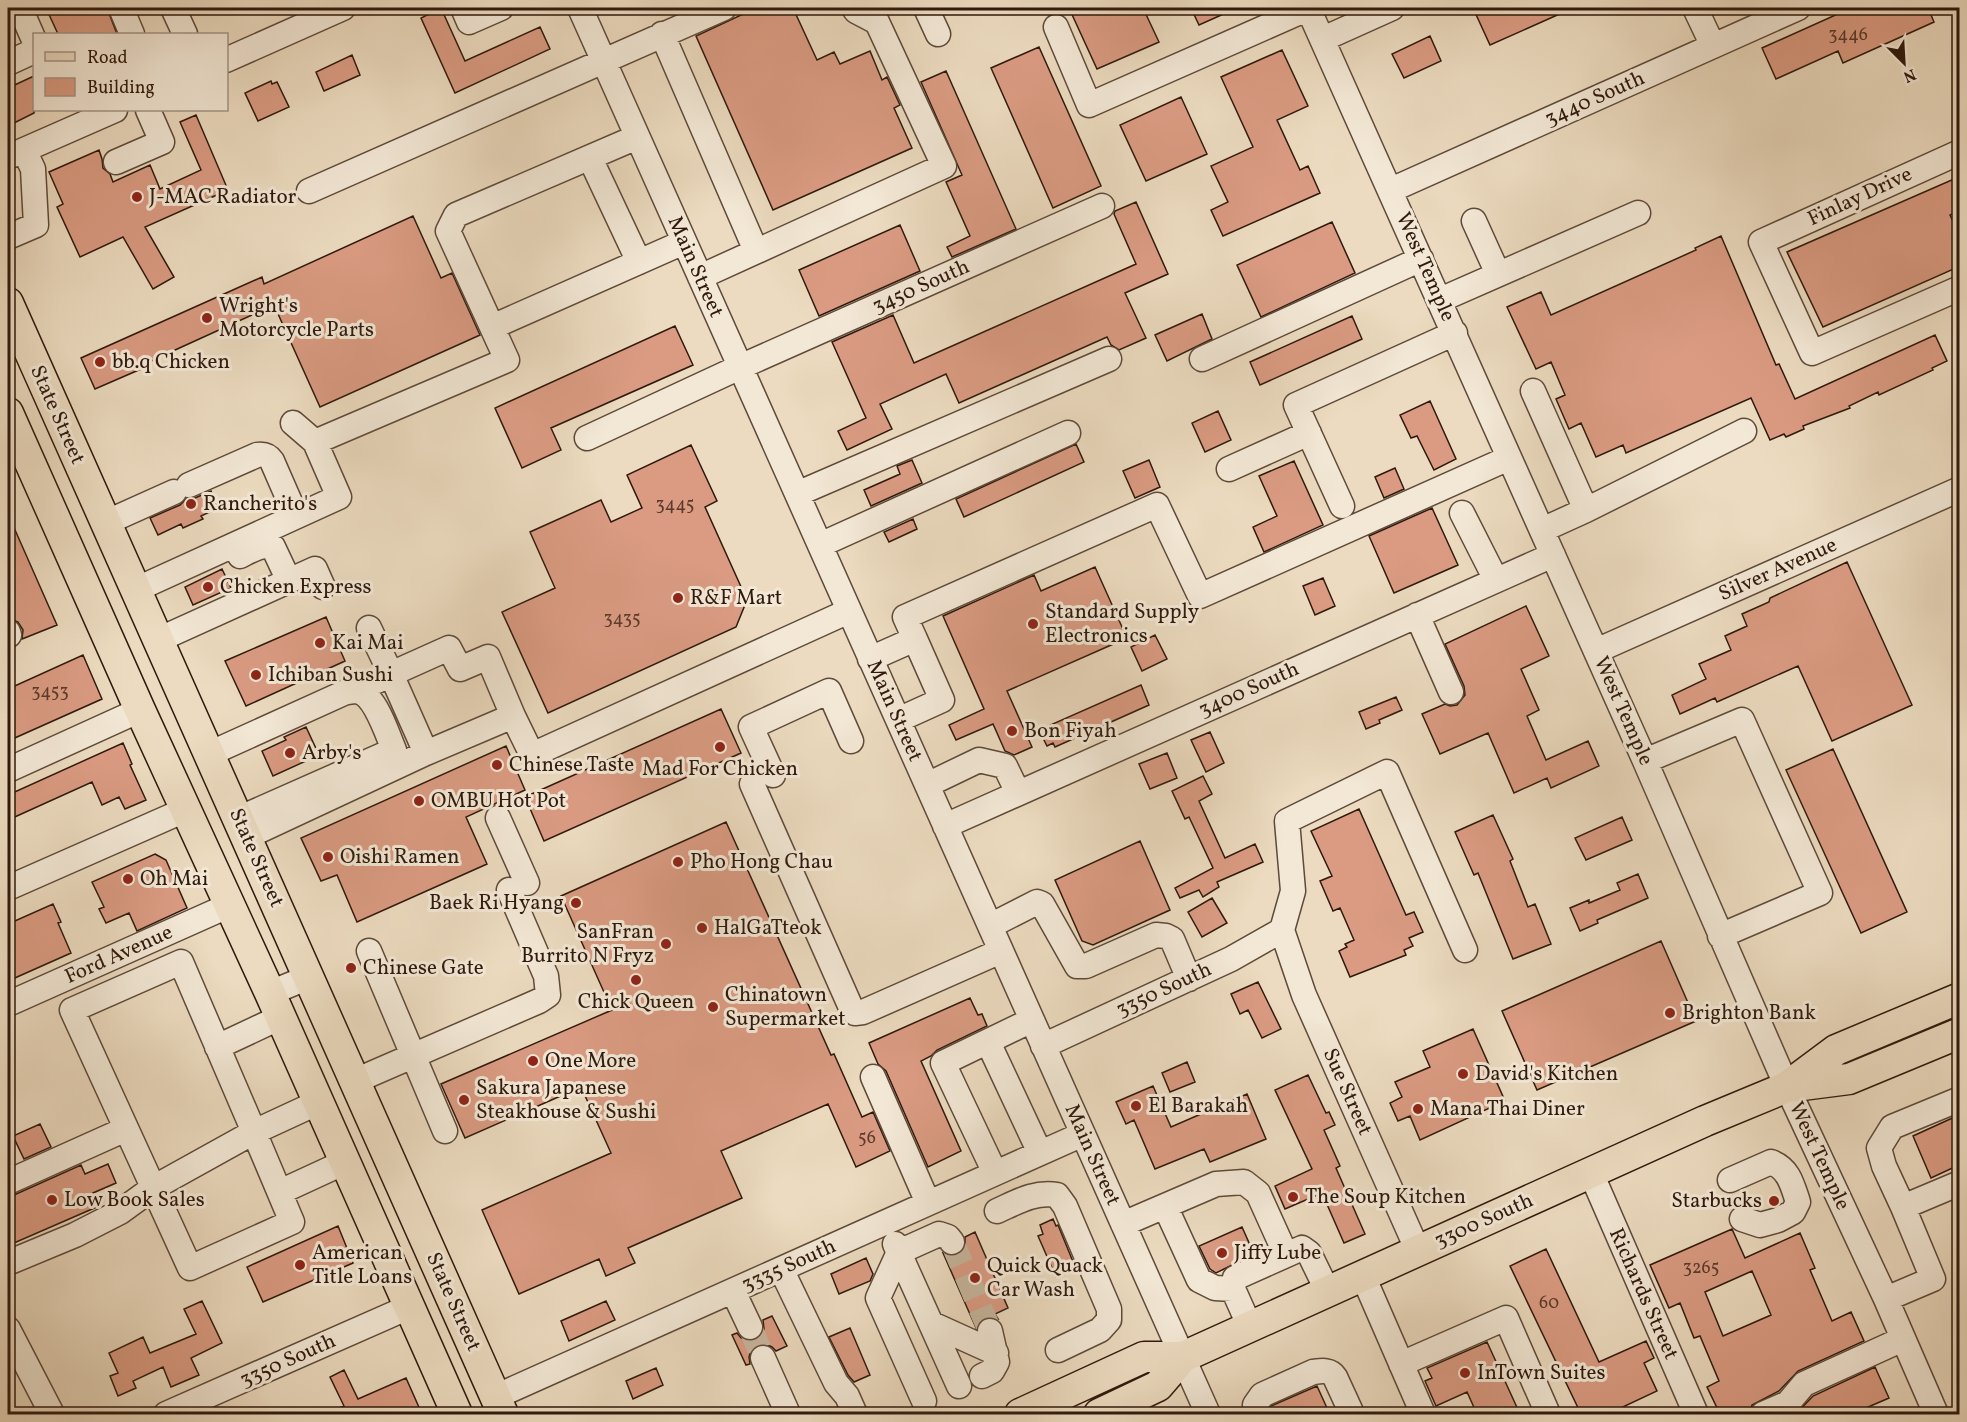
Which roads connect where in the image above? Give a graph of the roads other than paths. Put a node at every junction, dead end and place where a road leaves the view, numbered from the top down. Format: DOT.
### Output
graph roads {
  1 [pos="20,8"];
  2 [pos="121,8"];
  3 [pos="173,8"];
  4 [pos="463,8"];
  5 [pos="501,8"];
  6 [pos="579,8"];
  7 [pos="724,8"];
  8 [pos="854,8"];
  9 [pos="926,8"];
  10 [pos="1309,8"];
  11 [pos="1695,8"];
  12 [pos="1798,8"];
  13 [pos="329,10"];
  14 [pos="1377,11"];
  15 [pos="1056,27"];
  16 [pos="132,33"];
  17 [pos="185,33"];
  18 [pos="662,34"];
  19 [pos="938,34"];
  20 [pos="33,38"];
  21 [pos="1323,39"];
  22 [pos="1713,46"];
  23 [pos="33,51"];
  24 [pos="228,59"];
  25 [pos="603,60"];
  26 [pos="8,63"];
  27 [pos="113,111"];
  28 [pos="148,111"];
  29 [pos="637,137"];
  30 [pos="1959,152"];
  31 [pos="16,154"];
  32 [pos="590,158"];
  33 [pos="116,162"];
  34 [pos="1391,190"];
  35 [pos="309,191"];
  36 [pos="1102,206"];
  37 [pos="1638,213"];
  38 [pos="1474,221"];
  39 [pos="8,237"];
  40 [pos="684,242"];
  41 [pos="756,251"];
  42 [pos="1421,259"];
  43 [pos="639,262"];
  44 [pos="1498,274"];
  45 [pos="700,277"];
  46 [pos="1959,288"];
  47 [pos="1440,300"];
  48 [pos="8,303"];
  49 [pos="492,327"];
  50 [pos="1455,333"];
  51 [pos="1109,359"];
  52 [pos="1202,359"];
  53 [pos="740,367"];
  54 [pos="1533,391"];
  55 [pos="293,423"];
  56 [pos="10,427"];
  57 [pos="1744,431"];
  58 [pos="1068,433"];
  59 [pos="1309,433"];
  60 [pos="587,438"];
  61 [pos="315,442"];
  62 [pos="1509,458"];
  63 [pos="1228,469"];
  64 [pos="1959,489"];
  65 [pos="797,494"];
  66 [pos="1342,506"];
  67 [pos="1586,510"];
  68 [pos="1462,513"];
  69 [pos="296,516"];
  70 [pos="105,523"];
  71 [pos="1542,530"];
  72 [pos="820,545"];
  73 [pos="1553,555"];
  74 [pos="289,580"];
  75 [pos="1496,580"];
  76 [pos="323,587"];
  77 [pos="138,596"];
  78 [pos="849,611"];
  79 [pos="1417,615"];
  80 [pos="369,628"];
  81 [pos="915,639"];
  82 [pos="158,640"];
  83 [pos="1596,651"];
  84 [pos="870,658"];
  85 [pos="391,675"];
  86 [pos="356,691"];
  87 [pos="1451,692"];
  88 [pos="140,710"];
  89 [pos="513,716"];
  90 [pos="898,720"];
  91 [pos="249,736"];
  92 [pos="851,741"];
  93 [pos="426,753"];
  94 [pos="209,754"];
  95 [pos="1645,761"];
  96 [pos="380,765"];
  97 [pos="8,770"];
  98 [pos="927,785"];
  99 [pos="1017,793"];
  100 [pos="185,810"];
  101 [pos="498,818"];
  102 [pos="945,826"];
  103 [pos="242,828"];
  104 [pos="8,888"];
  105 [pos="230,905"];
  106 [pos="990,926"];
  107 [pos="1282,930"];
  108 [pos="1720,936"];
  109 [pos="1465,950"];
  110 [pos="369,951"];
  111 [pos="1001,951"];
  112 [pos="309,977"];
  113 [pos="1189,979"];
  114 [pos="1959,998"];
  115 [pos="8,1004"];
  116 [pos="276,1005"];
  117 [pos="1032,1020"];
  118 [pos="1959,1033"];
  119 [pos="988,1042"];
  120 [pos="1043,1046"];
  121 [pos="217,1047"];
  122 [pos="413,1056"];
  123 [pos="873,1077"];
  124 [pos="355,1081"];
  125 [pos="1787,1087"];
  126 [pos="1959,1099"];
  127 [pos="319,1102"];
  128 [pos="126,1129"];
  129 [pos="445,1131"];
  130 [pos="254,1132"];
  131 [pos="1083,1134"];
  132 [pos="1040,1153"];
  133 [pos="345,1162"];
  134 [pos="995,1173"];
  135 [pos="1591,1173"];
  136 [pos="1730,1180"];
  137 [pos="8,1182"];
  138 [pos="1959,1183"];
  139 [pos="153,1188"];
  140 [pos="280,1192"];
  141 [pos="928,1203"];
  142 [pos="1165,1206"];
  143 [pos="1903,1207"];
  144 [pos="997,1211"];
  145 [pos="1742,1219"];
  146 [pos="885,1222"];
  147 [pos="1123,1224"];
  148 [pos="952,1242"];
  149 [pos="1418,1251"];
  150 [pos="899,1252"];
  151 [pos="1298,1254"];
  152 [pos="8,1257"];
  153 [pos="781,1269"];
  154 [pos="1363,1276"];
  155 [pos="1233,1289"];
  156 [pos="733,1291"];
  157 [pos="1328,1292"];
  158 [pos="1886,1299"];
  159 [pos="409,1307"];
  160 [pos="932,1324"];
  161 [pos="750,1327"];
  162 [pos="1250,1327"];
  163 [pos="8,1329"];
  164 [pos="1903,1340"];
  165 [pos="1058,1350"];
  166 [pos="763,1358"];
  167 [pos="1183,1358"];
  168 [pos="1401,1364"];
  169 [pos="971,1381"];
  170 [pos="499,1406"];
  171 [pos="920,1408"];
  172 [pos="52,1414"];
  173 [pos="166,1414"];
  174 [pos="457,1414"];
  175 [pos="788,1414"];
  176 [pos="855,1414"];
  177 [pos="1020,1414"];
  178 [pos="1100,1414"];
  179 [pos="1208,1414"];
  180 [pos="1258,1414"];
  181 [pos="1352,1414"];
  182 [pos="1423,1414"];
  183 [pos="1548,1414"];
  184 [pos="1696,1414"];
  185 [pos="1762,1414"];
  186 [pos="1936,1414"];
  1 -- 20 [label="street"];
  2 -- 16 [label="street"];
  3 -- 17 [label="street"];
  4 -- 5 [label="street"];
  6 -- 25 [label="street, Main Street"];
  7 -- 18 [label="street"];
  8 -- 41 [label="street"];
  9 -- 19 [label="street"];
  10 -- 15 [label="street"];
  10 -- 21 [label="street, West Temple"];
  11 -- 22 [label="street"];
  12 -- 22 [label="street, 3440 South"];
  13 -- 24 [label="street"];
  14 -- 21 [label="street"];
  18 -- 25 [label="street"];
  18 -- 41 [label="street"];
  21 -- 34 [label="street, West Temple"];
  22 -- 34 [label="street, 3440 South"];
  23 -- 26 [label="street"];
  25 -- 29 [label="street, Main Street"];
  25 -- 35 [label="street"];
  27 -- 31 [label="street"];
  28 -- 33 [label="street"];
  29 -- 32 [label="street"];
  29 -- 40 [label="street, Main Street"];
  30 -- 46 [label="street, Finlay Drive"];
  31 -- 39 [label="street"];
  32 -- 43 [label="street"];
  32 -- 49 [label="street"];
  34 -- 42 [label="street, West Temple"];
  36 -- 53 [label="street, 3450 South"];
  37 -- 44 [label="street"];
  38 -- 44 [label="street"];
  40 -- 43 [label="street"];
  40 -- 45 [label="street, Main Street"];
  41 -- 45 [label="street"];
  42 -- 47 [label="street, West Temple"];
  42 -- 52 [label="street"];
  43 -- 49 [label="street"];
  44 -- 47 [label="street"];
  45 -- 53 [label="street, Main Street"];
  47 -- 50 [label="street, West Temple"];
  48 -- 70 [label="main road, State Street"];
  49 -- 61 [label="street"];
  50 -- 59 [label="street"];
  50 -- 62 [label="street, West Temple"];
  51 -- 65 [label="street"];
  53 -- 60 [label="street, 3450 South"];
  53 -- 65 [label="street, Main Street"];
  54 -- 67 [label="street"];
  55 -- 61 [label="street"];
  56 -- 88 [label="main road, State Street"];
  57 -- 67 [label="street"];
  58 -- 72 [label="street"];
  59 -- 63 [label="street"];
  59 -- 66 [label="street"];
  61 -- 69 [label="street"];
  62 -- 71 [label="street, West Temple"];
  62 -- 81 [label="street"];
  64 -- 83 [label="street, Silver Avenue"];
  65 -- 72 [label="street, Main Street"];
  67 -- 71 [label="street"];
  68 -- 75 [label="street"];
  69 -- 70 [label="street"];
  69 -- 77 [label="street"];
  70 -- 77 [label="main road, State Street"];
  71 -- 73 [label="street, West Temple"];
  72 -- 78 [label="street, Main Street"];
  73 -- 75 [label="street, 3400 South"];
  73 -- 83 [label="street, West Temple"];
  74 -- 76 [label="street"];
  74 -- 77 [label="street"];
  74 -- 82 [label="street"];
  75 -- 79 [label="street, 3400 South"];
  77 -- 82 [label="main road, State Street"];
  78 -- 84 [label="street, Main Street"];
  78 -- 89 [label="street"];
  79 -- 87 [label="street"];
  79 -- 99 [label="street, 3400 South"];
  80 -- 85 [label="street"];
  81 -- 84 [label="street"];
  81 -- 90 [label="street"];
  82 -- 94 [label="main road, State Street"];
  83 -- 95 [label="street, West Temple"];
  84 -- 90 [label="street, Main Street"];
  85 -- 86 [label="street"];
  85 -- 89 [label="street"];
  85 -- 93 [label="street"];
  86 -- 91 [label="street"];
  86 -- 96 [label="street"];
  88 -- 97 [label="street"];
  88 -- 100 [label="main road, State Street"];
  89 -- 93 [label="street"];
  90 -- 98 [label="street, Main Street"];
  91 -- 94 [label="street"];
  91 -- 96 [label="street"];
  92 -- 111 [label="street"];
  93 -- 96 [label="street"];
  94 -- 103 [label="main road, State Street"];
  95 -- 108 [label="street, West Temple"];
  95 -- 108 [label="street"];
  96 -- 103 [label="street"];
  98 -- 99 [label="street"];
  98 -- 102 [label="street, Main Street"];
  99 -- 102 [label="street, 3400 South"];
  100 -- 104 [label="street"];
  100 -- 105 [label="main road, State Street"];
  101 -- 122 [label="street"];
  102 -- 106 [label="street, Main Street"];
  103 -- 112 [label="main road, State Street"];
  105 -- 115 [label="street, Ford Avenue"];
  105 -- 116 [label="main road, State Street"];
  106 -- 111 [label="street, Main Street"];
  106 -- 113 [label="street"];
  107 -- 109 [label="street"];
  107 -- 113 [label="street, 3350 South"];
  107 -- 149 [label="street, Sue Street"];
  108 -- 125 [label="street, West Temple"];
  110 -- 122 [label="street"];
  111 -- 117 [label="street, Main Street"];
  112 -- 116 [label="street"];
  112 -- 124 [label="main road, State Street"];
  113 -- 120 [label="street, 3350 South"];
  114 -- 125 [label="main road, 3300 South"];
  116 -- 121 [label="street"];
  116 -- 127 [label="main road, State Street"];
  117 -- 119 [label="street"];
  117 -- 120 [label="street, Main Street"];
  118 -- 125 [label="main road, 3300 South"];
  119 -- 132 [label="street"];
  119 -- 134 [label="street"];
  120 -- 131 [label="street, Main Street"];
  121 -- 128 [label="street"];
  121 -- 130 [label="street"];
  122 -- 124 [label="street"];
  122 -- 129 [label="street"];
  123 -- 141 [label="street"];
  124 -- 170 [label="main road, State Street"];
  125 -- 135 [label="main road, 3300 South"];
  125 -- 158 [label="street, West Temple"];
  126 -- 143 [label="street"];
  127 -- 130 [label="street"];
  127 -- 133 [label="main road, State Street"];
  128 -- 137 [label="street"];
  128 -- 139 [label="street"];
  130 -- 139 [label="street"];
  130 -- 140 [label="street"];
  131 -- 132 [label="street, 3335 South"];
  131 -- 147 [label="street, Main Street"];
  132 -- 134 [label="street, 3335 South"];
  133 -- 140 [label="street"];
  133 -- 159 [label="main road, State Street"];
  134 -- 141 [label="street, 3335 South"];
  135 -- 149 [label="main road, 3300 South"];
  135 -- 184 [label="street, Richards Street"];
  136 -- 145 [label="street"];
  138 -- 143 [label="street"];
  139 -- 140 [label="street"];
  139 -- 152 [label="street"];
  141 -- 146 [label="street, 3335 South"];
  142 -- 147 [label="street"];
  142 -- 151 [label="street"];
  142 -- 155 [label="street"];
  143 -- 158 [label="street"];
  144 -- 165 [label="street"];
  146 -- 150 [label="street"];
  146 -- 153 [label="street, 3335 South"];
  147 -- 167 [label="street, Main Street"];
  148 -- 150 [label="street"];
  149 -- 154 [label="main road, 3300 South"];
  150 -- 160 [label="street"];
  150 -- 171 [label="street"];
  151 -- 155 [label="street"];
  151 -- 157 [label="street"];
  153 -- 156 [label="street, 3335 South"];
  153 -- 176 [label="street"];
  154 -- 157 [label="main road, 3300 South"];
  154 -- 168 [label="street"];
  155 -- 162 [label="street"];
  156 -- 161 [label="street"];
  156 -- 170 [label="street, 3335 South"];
  157 -- 162 [label="main road, 3300 South"];
  158 -- 164 [label="street, West Temple"];
  159 -- 173 [label="street, 3350 South"];
  159 -- 174 [label="main road, State Street"];
  160 -- 169 [label="street"];
  160 -- 169 [label="street"];
  162 -- 167 [label="main road, 3300 South"];
  163 -- 172 [label="street"];
  164 -- 185 [label="street"];
  164 -- 186 [label="street, West Temple"];
  166 -- 175 [label="street"];
  167 -- 177 [label="main road, 3300 South"];
  167 -- 178 [label="main road, 3300 South"];
  167 -- 179 [label="street, Main Street"];
  168 -- 182 [label="street"];
  168 -- 183 [label="street"];
  169 -- 171 [label="street"];
  180 -- 181 [label="street"];
}
